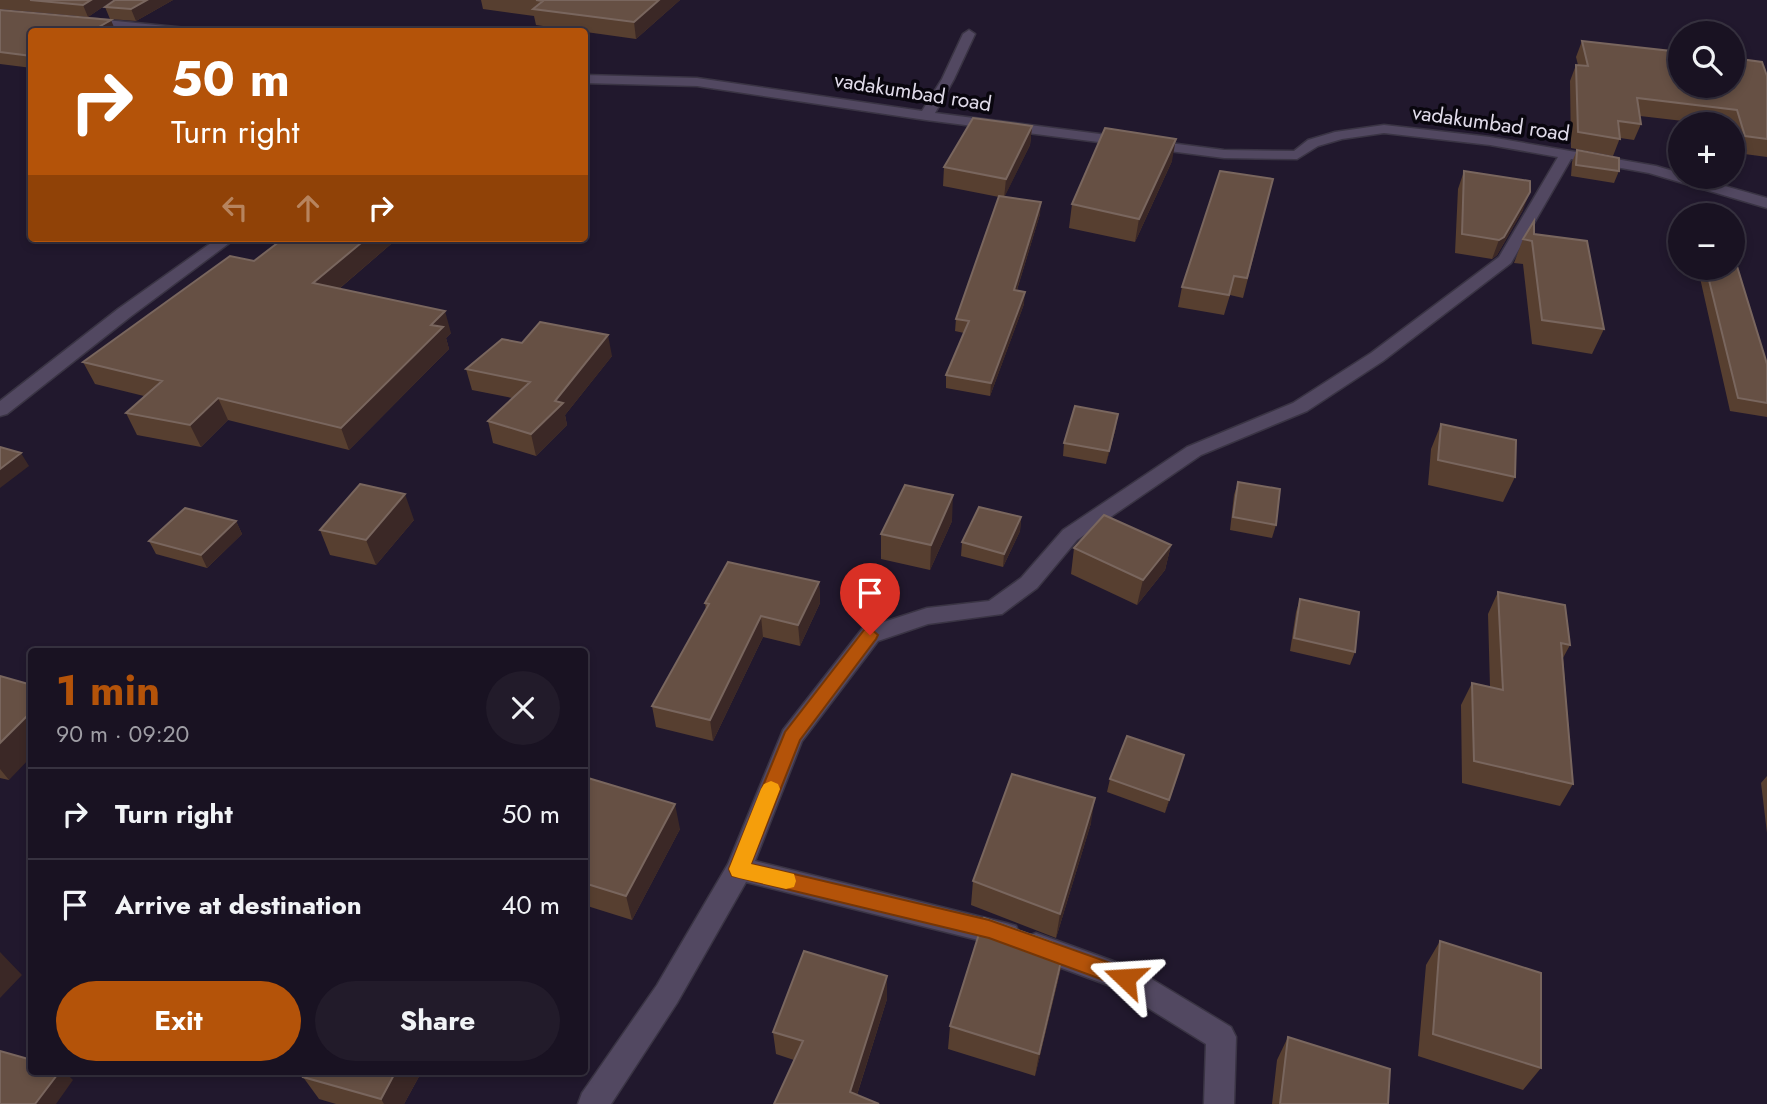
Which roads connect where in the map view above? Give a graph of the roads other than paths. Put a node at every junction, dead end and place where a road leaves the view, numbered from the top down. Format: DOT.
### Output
graph roads {
  1 [pos="115,8"];
  2 [pos="69,20"];
  3 [pos="92,23"];
  4 [pos="144,28"];
  5 [pos="969,34"];
  6 [pos="588,79"];
  7 [pos="926,116"];
  8 [pos="1566,155"];
  9 [pos="1767,204"];
  10 [pos="222,242"];
  11 [pos="0,410"];
  12 [pos="739,869"];
  13 [pos="593,1104"];
  14 [pos="1219,1104"];
  1 -- 3 [label="street"];
  2 -- 3 [label="street"];
  3 -- 4 [label="street"];
  5 -- 7 [label="street"];
  6 -- 7 [label="street, vadakumbad road"];
  7 -- 8 [label="street, vadakumbad road"];
  8 -- 9 [label="street, vadakumbad road"];
  8 -- 12 [label="street"];
  10 -- 11 [label="street"];
  12 -- 13 [label="street"];
  12 -- 14 [label="street"];
}
